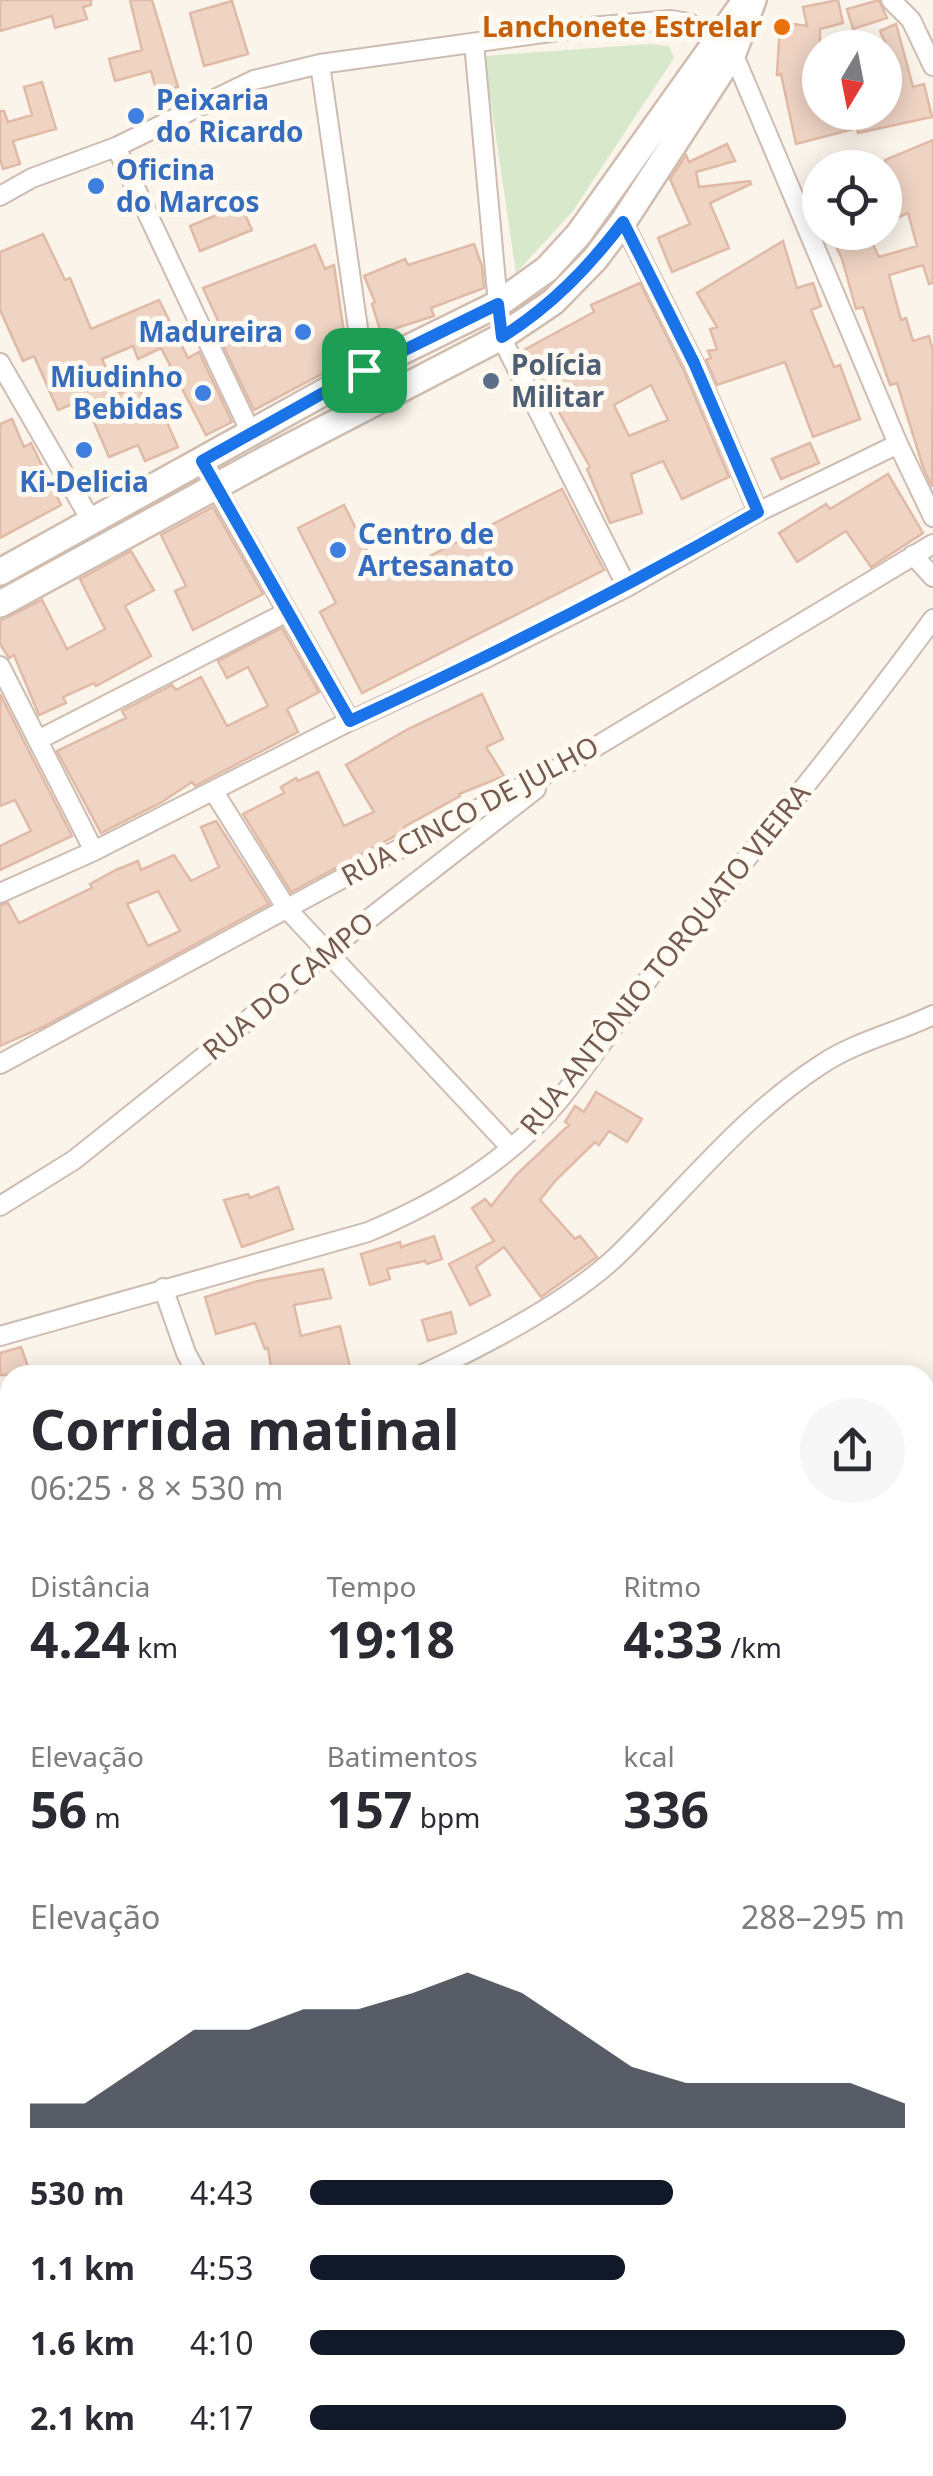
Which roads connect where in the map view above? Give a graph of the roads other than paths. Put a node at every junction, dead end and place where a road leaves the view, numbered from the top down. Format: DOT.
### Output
graph roads {
  1 [pos="746,0"];
  2 [pos="754,0"];
  3 [pos="891,0"];
  4 [pos="474,43"];
  5 [pos="725,46"];
  6 [pos="320,64"];
  7 [pos="933,66"];
  8 [pos="116,147"];
  9 [pos="0,196"];
  10 [pos="623,222"];
  11 [pos="498,304"];
  12 [pos="502,337"];
  13 [pos="0,364"];
  14 [pos="364,370"];
  15 [pos="252,435"];
  16 [pos="898,444"];
  17 [pos="202,461"];
  18 [pos="216,487"];
  19 [pos="758,512"];
  20 [pos="933,518"];
  21 [pos="92,522"];
  22 [pos="933,544"];
  23 [pos="914,555"];
  24 [pos="0,572"];
  25 [pos="933,577"];
  26 [pos="627,587"];
  27 [pos="0,604"];
  28 [pos="287,612"];
  29 [pos="933,619"];
  30 [pos="0,666"];
  31 [pos="350,721"];
  32 [pos="38,740"];
  33 [pos="572,761"];
  34 [pos="214,792"];
  35 [pos="94,851"];
  36 [pos="0,893"];
  37 [pos="288,909"];
  38 [pos="326,953"];
  39 [pos="933,1015"];
  40 [pos="0,1064"];
  41 [pos="511,1148"];
  42 [pos="0,1206"];
  43 [pos="164,1288"];
  44 [pos="0,1336"];
  45 [pos="193,1365"];
  46 [pos="441,1365"];
  1 -- 5 [label="main road"];
  2 -- 5 [label="main road"];
  3 -- 7 [label="street"];
  4 -- 5 [label="street"];
  4 -- 6 [label="street"];
  4 -- 11 [label="street"];
  5 -- 10 [label="main road"];
  5 -- 11 [label="main road"];
  5 -- 16 [label="street"];
  6 -- 8 [label="street"];
  6 -- 14 [label="street"];
  8 -- 9 [label="street"];
  8 -- 15 [label="street"];
  10 -- 12 [label="main road"];
  10 -- 19 [label="street"];
  11 -- 12 [label="main road"];
  11 -- 14 [label="main road"];
  12 -- 18 [label="main road"];
  12 -- 26 [label="street"];
  13 -- 21 [label="street"];
  14 -- 15 [label="main road"];
  15 -- 17 [label="main road"];
  16 -- 19 [label="street"];
  16 -- 20 [label="street"];
  17 -- 18 [label="street"];
  17 -- 21 [label="main road"];
  18 -- 27 [label="main road"];
  18 -- 28 [label="street"];
  19 -- 26 [label="street"];
  21 -- 24 [label="main road"];
  22 -- 23 [label="street, RUA CINCO DE JULHO"];
  23 -- 25 [label="street"];
  23 -- 33 [label="street, RUA CINCO DE JULHO"];
  26 -- 31 [label="street"];
  28 -- 31 [label="street"];
  28 -- 32 [label="street"];
  29 -- 41 [label="street, RUA ANTÔNIO TORQUATO VIEIRA"];
  30 -- 32 [label="street"];
  31 -- 34 [label="street"];
  32 -- 35 [label="street"];
  33 -- 37 [label="street, RUA CINCO DE JULHO"];
  33 -- 38 [label="street, RUA DO CAMPO"];
  34 -- 35 [label="street"];
  34 -- 37 [label="street"];
  35 -- 36 [label="street"];
  37 -- 38 [label="street"];
  37 -- 40 [label="street, RUA CINCO DE JULHO"];
  38 -- 41 [label="street"];
  38 -- 42 [label="street, RUA DO CAMPO"];
  39 -- 46 [label="street"];
  41 -- 43 [label="street, RUA ANTÔNIO TORQUATO VIEIRA"];
  43 -- 44 [label="street, RUA ANTÔNIO TORQUATO VIEIRA"];
  43 -- 45 [label="street"];
}
